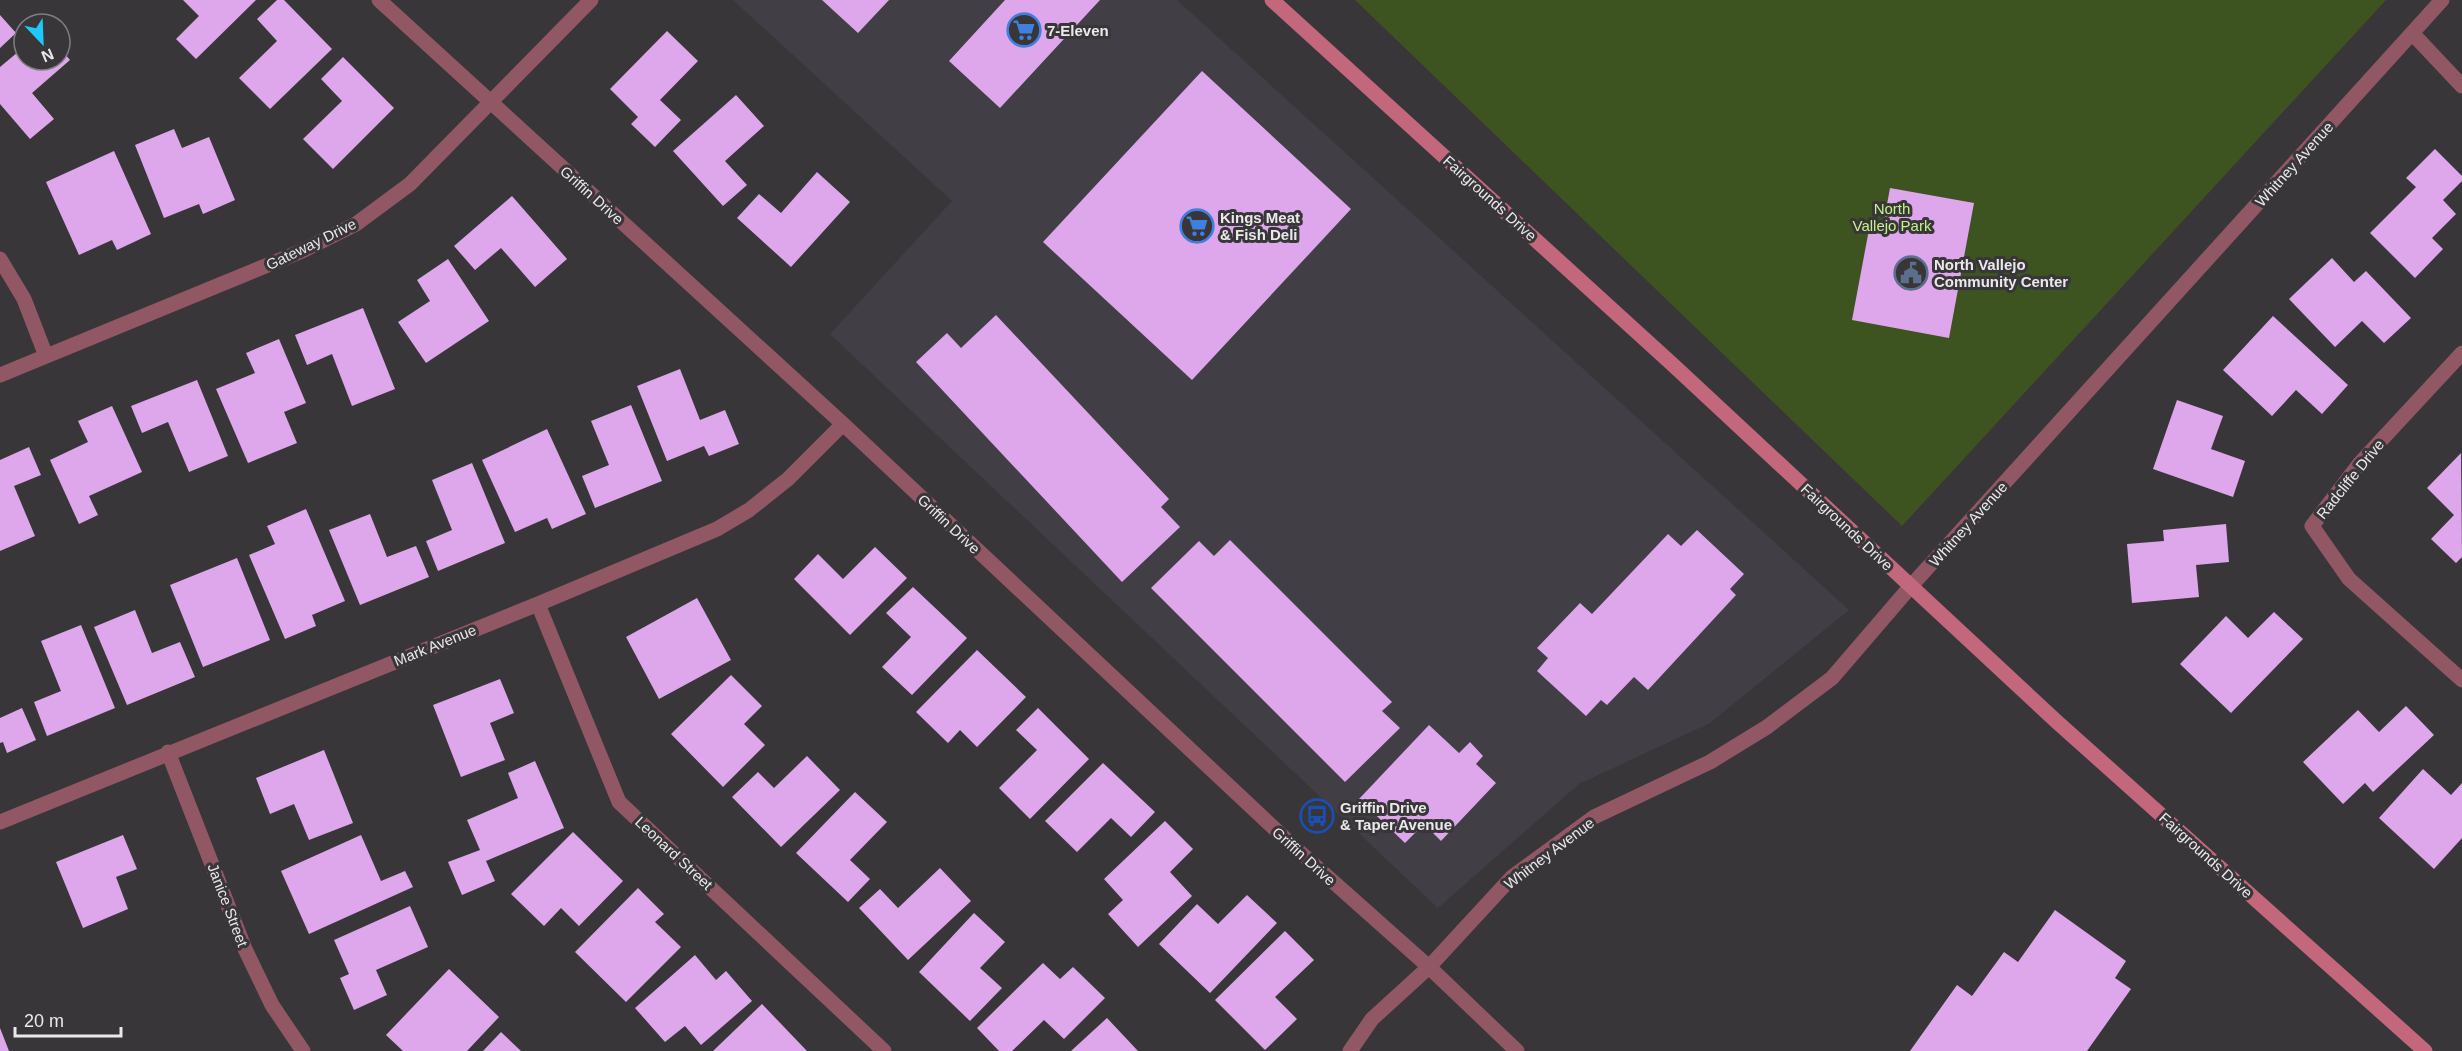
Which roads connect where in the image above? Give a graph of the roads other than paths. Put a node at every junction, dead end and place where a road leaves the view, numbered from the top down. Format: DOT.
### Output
graph roads {
  1 [pos="379,0"];
  2 [pos="591,0"];
  3 [pos="1272,0"];
  4 [pos="2442,0"];
  5 [pos="2413,34"];
  6 [pos="2462,86"];
  7 [pos="490,101"];
  8 [pos="0,259"];
  9 [pos="2462,353"];
  10 [pos="46,357"];
  11 [pos="0,375"];
  12 [pos="843,424"];
  13 [pos="1911,586"];
  14 [pos="538,604"];
  15 [pos="2462,681"];
  16 [pos="168,752"];
  17 [pos="0,822"];
  18 [pos="1429,967"];
  19 [pos="303,1051"];
  20 [pos="884,1051"];
  21 [pos="1350,1051"];
  22 [pos="1517,1051"];
  23 [pos="2425,1051"];
  1 -- 7 [label="street, Griffin Drive"];
  2 -- 7 [label="street, Gateway Drive"];
  3 -- 13 [label="main road, Fairgrounds Drive"];
  4 -- 5 [label="street, Whitney Avenue"];
  5 -- 6 [label="street"];
  5 -- 13 [label="street, Whitney Avenue"];
  7 -- 10 [label="street, Gateway Drive"];
  7 -- 12 [label="street, Griffin Drive"];
  8 -- 10 [label="street"];
  9 -- 15 [label="street, Radcliffe Drive"];
  10 -- 11 [label="street, Gateway Drive"];
  12 -- 14 [label="street, Mark Avenue"];
  12 -- 18 [label="street, Griffin Drive"];
  13 -- 18 [label="street, Whitney Avenue"];
  13 -- 23 [label="main road, Fairgrounds Drive"];
  14 -- 16 [label="street, Mark Avenue"];
  14 -- 20 [label="street, Leonard Street"];
  16 -- 17 [label="street, Mark Avenue"];
  16 -- 19 [label="street, Janice Street"];
  18 -- 21 [label="street, Whitney Avenue"];
  18 -- 22 [label="street, Griffin Drive"];
}
